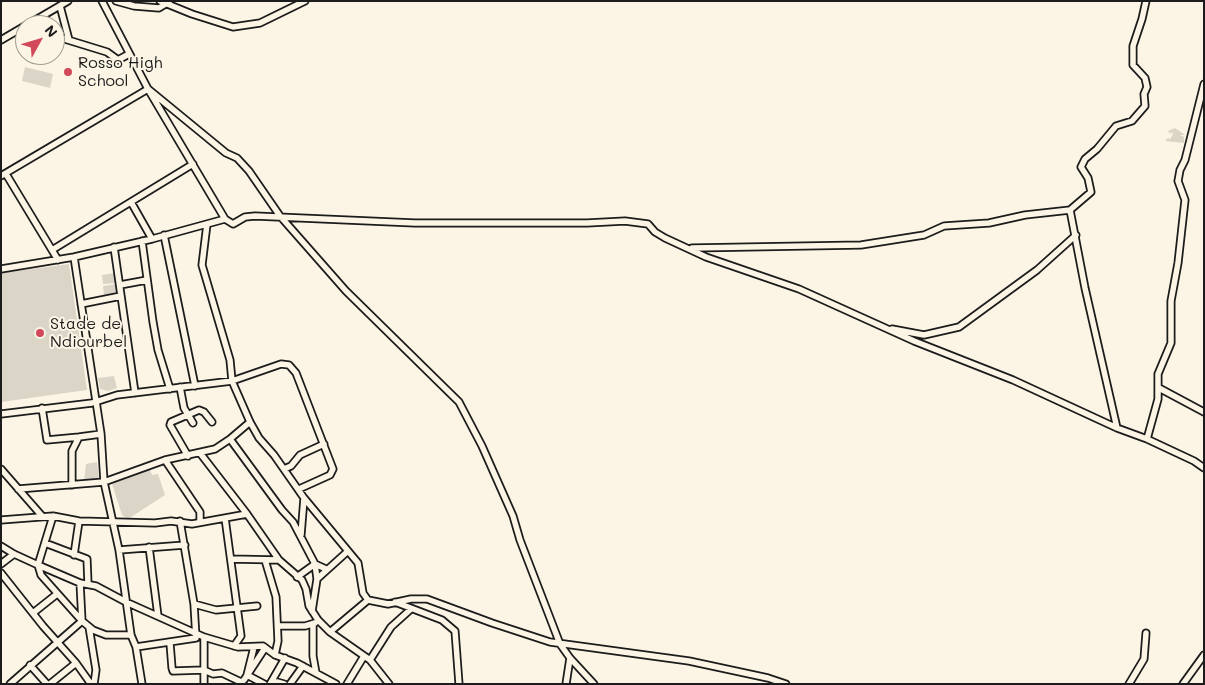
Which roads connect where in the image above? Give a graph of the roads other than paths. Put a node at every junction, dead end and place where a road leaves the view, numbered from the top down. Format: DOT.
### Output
graph roads {
  1 [pos="68,1"];
  2 [pos="102,1"];
  3 [pos="116,1"];
  4 [pos="160,1"];
  5 [pos="304,1"];
  6 [pos="1146,1"];
  7 [pos="168,3"];
  8 [pos="60,6"];
  9 [pos="45,15"];
  10 [pos="15,32"];
  11 [pos="65,39"];
  12 [pos="1,40"];
  13 [pos="69,40"];
  14 [pos="128,54"];
  15 [pos="1204,84"];
  16 [pos="148,89"];
  17 [pos="193,164"];
  18 [pos="4,175"];
  19 [pos="131,202"];
  20 [pos="1070,210"];
  21 [pos="280,216"];
  22 [pos="225,219"];
  23 [pos="207,224"];
  24 [pos="164,235"];
  25 [pos="1076,235"];
  26 [pos="152,239"];
  27 [pos="142,241"];
  28 [pos="114,247"];
  29 [pos="690,248"];
  30 [pos="52,250"];
  31 [pos="74,257"];
  32 [pos="58,260"];
  33 [pos="1,268"];
  34 [pos="147,280"];
  35 [pos="120,285"];
  36 [pos="121,296"];
  37 [pos="81,304"];
  38 [pos="882,327"];
  39 [pos="232,381"];
  40 [pos="195,386"];
  41 [pos="180,387"];
  42 [pos="1159,388"];
  43 [pos="170,389"];
  44 [pos="135,393"];
  45 [pos="97,402"];
  46 [pos="42,408"];
  47 [pos="1204,412"];
  48 [pos="1,414"];
  49 [pos="187,414"];
  50 [pos="212,422"];
  51 [pos="250,422"];
  52 [pos="193,424"];
  53 [pos="1117,428"];
  54 [pos="102,434"];
  55 [pos="79,436"];
  56 [pos="230,439"];
  57 [pos="1147,439"];
  58 [pos="324,444"];
  59 [pos="200,453"];
  60 [pos="188,456"];
  61 [pos="165,460"];
  62 [pos="1204,468"];
  63 [pos="1,469"];
  64 [pos="284,469"];
  65 [pos="104,482"];
  66 [pos="72,485"];
  67 [pos="18,489"];
  68 [pos="298,489"];
  69 [pos="304,498"];
  70 [pos="1,514"];
  71 [pos="247,514"];
  72 [pos="42,516"];
  73 [pos="53,516"];
  74 [pos="225,518"];
  75 [pos="1,521"];
  76 [pos="79,521"];
  77 [pos="112,521"];
  78 [pos="180,522"];
  79 [pos="200,522"];
  80 [pos="301,535"];
  81 [pos="45,543"];
  82 [pos="185,545"];
  83 [pos="1,546"];
  84 [pos="149,547"];
  85 [pos="119,550"];
  86 [pos="348,551"];
  87 [pos="14,554"];
  88 [pos="74,554"];
  89 [pos="230,559"];
  90 [pos="265,560"];
  91 [pos="279,560"];
  92 [pos="1,564"];
  93 [pos="315,564"];
  94 [pos="38,566"];
  95 [pos="326,569"];
  96 [pos="1,573"];
  97 [pos="297,576"];
  98 [pos="317,579"];
  99 [pos="80,583"];
  100 [pos="88,584"];
  101 [pos="57,594"];
  102 [pos="368,600"];
  103 [pos="126,602"];
  104 [pos="395,602"];
  105 [pos="194,604"];
  106 [pos="257,606"];
  107 [pos="237,608"];
  108 [pos="411,609"];
  109 [pos="312,611"];
  110 [pos="33,613"];
  111 [pos="158,616"];
  112 [pos="82,621"];
  113 [pos="316,623"];
  114 [pos="278,626"];
  115 [pos="89,627"];
  116 [pos="330,632"];
  117 [pos="197,633"];
  118 [pos="1146,633"];
  119 [pos="131,635"];
  120 [pos="204,637"];
  121 [pos="57,641"];
  122 [pos="170,643"];
  123 [pos="560,644"];
  124 [pos="234,646"];
  125 [pos="254,647"];
  126 [pos="136,648"];
  127 [pos="265,648"];
  128 [pos="1204,654"];
  129 [pos="275,655"];
  130 [pos="285,658"];
  131 [pos="367,658"];
  132 [pos="570,658"];
  133 [pos="76,663"];
  134 [pos="30,666"];
  135 [pos="303,666"];
  136 [pos="204,670"];
  137 [pos="316,673"];
  138 [pos="247,674"];
  139 [pos="233,681"];
  140 [pos="10,684"];
  141 [pos="49,684"];
  142 [pos="93,684"];
  143 [pos="142,684"];
  144 [pos="204,684"];
  145 [pos="264,684"];
  146 [pos="271,684"];
  147 [pos="284,684"];
  148 [pos="290,684"];
  149 [pos="336,684"];
  150 [pos="347,684"];
  151 [pos="390,684"];
  152 [pos="459,684"];
  153 [pos="566,684"];
  154 [pos="594,684"];
  155 [pos="786,684"];
  156 [pos="1129,684"];
  157 [pos="1183,684"];
  1 -- 8 [label="street"];
  2 -- 14 [label="street"];
  3 -- 7 [label="street"];
  4 -- 7 [label="street"];
  5 -- 7 [label="street"];
  6 -- 20 [label="street"];
  8 -- 9 [label="street"];
  8 -- 13 [label="street"];
  10 -- 12 [label="street"];
  11 -- 13 [label="street"];
  13 -- 14 [label="street"];
  14 -- 16 [label="street"];
  15 -- 42 [label="street"];
  16 -- 17 [label="street"];
  16 -- 18 [label="street"];
  16 -- 21 [label="street"];
  17 -- 19 [label="street"];
  17 -- 22 [label="street"];
  18 -- 30 [label="street"];
  19 -- 26 [label="street"];
  19 -- 30 [label="street"];
  20 -- 25 [label="street"];
  20 -- 29 [label="street"];
  21 -- 22 [label="street"];
  21 -- 29 [label="street"];
  21 -- 123 [label="street"];
  22 -- 23 [label="street"];
  23 -- 24 [label="street"];
  23 -- 39 [label="street"];
  24 -- 26 [label="street"];
  24 -- 40 [label="street"];
  25 -- 38 [label="street"];
  25 -- 53 [label="street"];
  26 -- 27 [label="street"];
  27 -- 28 [label="street"];
  27 -- 34 [label="street"];
  28 -- 31 [label="street"];
  28 -- 35 [label="street"];
  29 -- 38 [label="street"];
  30 -- 32 [label="street"];
  31 -- 32 [label="street"];
  31 -- 37 [label="street"];
  32 -- 33 [label="street"];
  34 -- 35 [label="street"];
  34 -- 43 [label="street"];
  35 -- 36 [label="street"];
  36 -- 37 [label="street"];
  36 -- 44 [label="street"];
  37 -- 45 [label="street"];
  38 -- 53 [label="street"];
  39 -- 40 [label="street"];
  39 -- 51 [label="street"];
  39 -- 58 [label="street"];
  40 -- 41 [label="street"];
  41 -- 43 [label="street"];
  41 -- 49 [label="street"];
  42 -- 47 [label="street"];
  42 -- 57 [label="street"];
  43 -- 44 [label="street"];
  44 -- 45 [label="street"];
  45 -- 46 [label="street"];
  45 -- 54 [label="street"];
  46 -- 48 [label="street"];
  46 -- 55 [label="street"];
  49 -- 50 [label="street"];
  49 -- 52 [label="street"];
  49 -- 60 [label="street"];
  51 -- 56 [label="street"];
  51 -- 64 [label="street"];
  53 -- 57 [label="street"];
  54 -- 55 [label="street"];
  54 -- 65 [label="street"];
  55 -- 66 [label="street"];
  56 -- 59 [label="street"];
  56 -- 80 [label="street"];
  57 -- 62 [label="street"];
  58 -- 64 [label="street"];
  58 -- 68 [label="street"];
  59 -- 60 [label="street"];
  59 -- 71 [label="street"];
  60 -- 61 [label="street"];
  61 -- 65 [label="street"];
  61 -- 79 [label="street"];
  63 -- 67 [label="street"];
  64 -- 68 [label="street"];
  65 -- 66 [label="street"];
  65 -- 77 [label="street"];
  66 -- 67 [label="street"];
  67 -- 72 [label="street"];
  68 -- 69 [label="street"];
  69 -- 80 [label="street"];
  69 -- 86 [label="street"];
  70 -- 75 [label="street"];
  71 -- 74 [label="street"];
  71 -- 91 [label="street"];
  72 -- 73 [label="street"];
  72 -- 75 [label="street"];
  73 -- 76 [label="street"];
  73 -- 81 [label="street"];
  74 -- 79 [label="street"];
  74 -- 89 [label="street"];
  76 -- 77 [label="street"];
  76 -- 88 [label="street"];
  77 -- 78 [label="street"];
  77 -- 85 [label="street"];
  78 -- 79 [label="street"];
  78 -- 82 [label="street"];
  80 -- 93 [label="street"];
  81 -- 88 [label="street"];
  81 -- 94 [label="street"];
  82 -- 84 [label="street"];
  82 -- 105 [label="street"];
  83 -- 87 [label="street"];
  84 -- 85 [label="street"];
  84 -- 111 [label="street"];
  85 -- 103 [label="street"];
  86 -- 95 [label="street"];
  86 -- 102 [label="street"];
  87 -- 92 [label="street"];
  87 -- 94 [label="street"];
  88 -- 100 [label="street"];
  89 -- 90 [label="street"];
  89 -- 107 [label="street"];
  90 -- 91 [label="street"];
  90 -- 114 [label="street"];
  91 -- 97 [label="street"];
  93 -- 95 [label="street"];
  93 -- 97 [label="street"];
  93 -- 98 [label="street"];
  94 -- 99 [label="street"];
  94 -- 101 [label="street"];
  95 -- 98 [label="street"];
  96 -- 110 [label="street"];
  97 -- 109 [label="street"];
  98 -- 109 [label="street"];
  99 -- 100 [label="street"];
  99 -- 112 [label="street"];
  100 -- 103 [label="street"];
  101 -- 110 [label="street"];
  101 -- 112 [label="street"];
  102 -- 104 [label="street"];
  102 -- 116 [label="street"];
  103 -- 111 [label="street"];
  103 -- 119 [label="street"];
  104 -- 108 [label="street"];
  104 -- 123 [label="street"];
  105 -- 107 [label="street"];
  105 -- 117 [label="street"];
  106 -- 107 [label="street"];
  107 -- 124 [label="street"];
  108 -- 131 [label="street"];
  108 -- 152 [label="street"];
  109 -- 113 [label="street"];
  110 -- 121 [label="street"];
  111 -- 117 [label="street"];
  112 -- 115 [label="street"];
  112 -- 121 [label="street"];
  113 -- 114 [label="street"];
  113 -- 116 [label="street"];
  113 -- 137 [label="street"];
  114 -- 129 [label="street"];
  115 -- 119 [label="street"];
  115 -- 142 [label="street"];
  116 -- 131 [label="street"];
  117 -- 120 [label="street"];
  117 -- 122 [label="street"];
  118 -- 156 [label="street"];
  119 -- 126 [label="street"];
  120 -- 124 [label="street"];
  120 -- 136 [label="street"];
  121 -- 133 [label="street"];
  121 -- 134 [label="street"];
  122 -- 126 [label="street"];
  122 -- 136 [label="street"];
  123 -- 132 [label="street"];
  123 -- 155 [label="street"];
  124 -- 125 [label="street"];
  125 -- 127 [label="street"];
  125 -- 138 [label="street"];
  126 -- 143 [label="street"];
  127 -- 129 [label="street"];
  127 -- 138 [label="street"];
  128 -- 157 [label="street"];
  129 -- 130 [label="street"];
  130 -- 135 [label="street"];
  130 -- 146 [label="street"];
  131 -- 150 [label="street"];
  131 -- 151 [label="street"];
  132 -- 153 [label="street"];
  132 -- 154 [label="street"];
  133 -- 141 [label="street"];
  133 -- 142 [label="street"];
  134 -- 140 [label="street"];
  134 -- 141 [label="street"];
  135 -- 137 [label="street"];
  135 -- 148 [label="street"];
  136 -- 139 [label="street"];
  136 -- 144 [label="street"];
  137 -- 149 [label="street"];
  138 -- 139 [label="street"];
  138 -- 145 [label="street"];
  146 -- 147 [label="street"];
}
